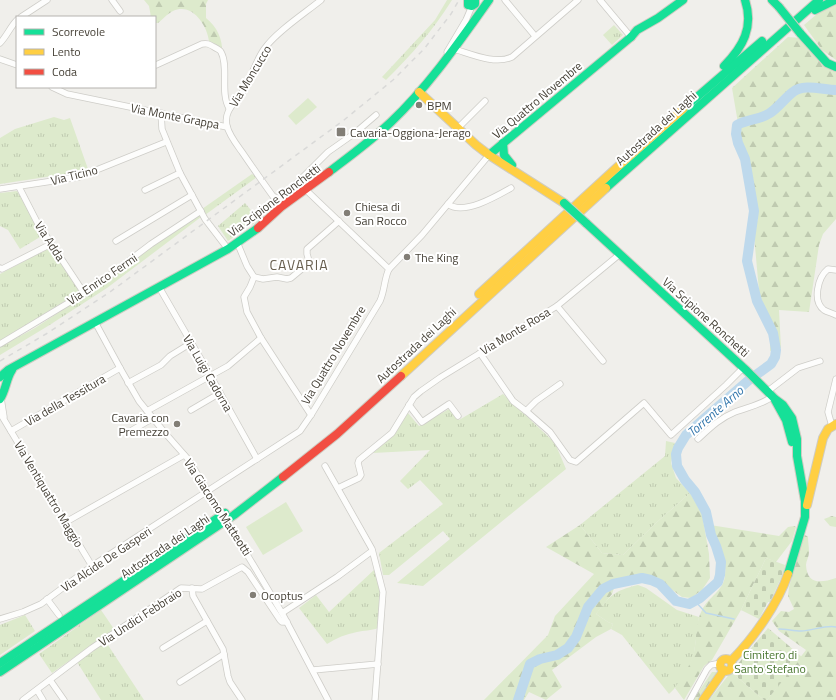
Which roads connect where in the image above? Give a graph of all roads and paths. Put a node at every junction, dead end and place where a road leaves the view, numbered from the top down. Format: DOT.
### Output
graph roads {
  1 [pos="47,0"];
  2 [pos="112,0"];
  3 [pos="321,0"];
  4 [pos="489,0"];
  5 [pos="506,0"];
  6 [pos="578,0"];
  7 [pos="600,0"];
  8 [pos="683,0"];
  9 [pos="745,0"];
  10 [pos="772,0"];
  11 [pos="809,0"];
  12 [pos="820,0"];
  13 [pos="835,0"];
  14 [pos="473,1"];
  15 [pos="120,11"];
  16 [pos="23,16"];
  17 [pos="16,21"];
  18 [pos="536,36"];
  19 [pos="631,37"];
  20 [pos="0,43"];
  21 [pos="451,52"];
  22 [pos="0,59"];
  23 [pos="16,65"];
  24 [pos="156,65"];
  25 [pos="836,67"];
  26 [pos="54,88"];
  27 [pos="718,88"];
  28 [pos="419,92"];
  29 [pos="485,102"];
  30 [pos="229,108"];
  31 [pos="161,113"];
  32 [pos="376,115"];
  33 [pos="227,127"];
  34 [pos="458,128"];
  35 [pos="166,142"];
  36 [pos="503,143"];
  37 [pos="489,155"];
  38 [pos="624,161"];
  39 [pos="180,173"];
  40 [pos="524,177"];
  41 [pos="19,187"];
  42 [pos="512,188"];
  43 [pos="0,189"];
  44 [pos="146,190"];
  45 [pos="306,190"];
  46 [pos="271,194"];
  47 [pos="192,195"];
  48 [pos="448,204"];
  49 [pos="281,207"];
  50 [pos="201,211"];
  51 [pos="339,221"];
  52 [pos="116,241"];
  53 [pos="237,242"];
  54 [pos="51,244"];
  55 [pos="228,249"];
  56 [pos="620,254"];
  57 [pos="0,268"];
  58 [pos="389,269"];
  59 [pos="836,270"];
  60 [pos="254,277"];
  61 [pos="159,287"];
  62 [pos="84,292"];
  63 [pos="557,306"];
  64 [pos="836,315"];
  65 [pos="95,322"];
  66 [pos="261,338"];
  67 [pos="191,343"];
  68 [pos="0,344"];
  69 [pos="480,353"];
  70 [pos="602,361"];
  71 [pos="820,361"];
  72 [pos="16,366"];
  73 [pos="120,368"];
  74 [pos="745,369"];
  75 [pos="210,375"];
  76 [pos="0,377"];
  77 [pos="836,379"];
  78 [pos="128,383"];
  79 [pos="560,384"];
  80 [pos="1,393"];
  81 [pos="220,393"];
  82 [pos="772,395"];
  83 [pos="409,405"];
  84 [pos="192,410"];
  85 [pos="147,411"];
  86 [pos="526,411"];
  87 [pos="311,415"];
  88 [pos="458,416"];
  89 [pos="2,417"];
  90 [pos="152,418"];
  91 [pos="834,425"];
  92 [pos="11,431"];
  93 [pos="130,432"];
  94 [pos="698,439"];
  95 [pos="184,455"];
  96 [pos="257,459"];
  97 [pos="325,466"];
  98 [pos="815,470"];
  99 [pos="800,474"];
  100 [pos="812,483"];
  101 [pos="338,488"];
  102 [pos="801,489"];
  103 [pos="208,491"];
  104 [pos="806,510"];
  105 [pos="66,522"];
  106 [pos="798,538"];
  107 [pos="372,551"];
  108 [pos="92,566"];
  109 [pos="192,588"];
  110 [pos="47,599"];
  111 [pos="282,613"];
  112 [pos="59,615"];
  113 [pos="0,620"];
  114 [pos="207,621"];
  115 [pos="287,622"];
  116 [pos="163,648"];
  117 [pos="224,654"];
  118 [pos="0,663"];
  119 [pos="378,664"];
  120 [pos="722,667"];
  121 [pos="313,670"];
  122 [pos="0,672"];
  123 [pos="50,680"];
  124 [pos="180,682"];
  125 [pos="37,690"];
  126 [pos="23,700"];
  127 [pos="43,700"];
  128 [pos="64,700"];
  129 [pos="242,700"];
  130 [pos="328,700"];
  131 [pos="375,700"];
  132 [pos="690,700"];
  133 [pos="703,700"];
  1 -- 16 [label="street"];
  2 -- 15 [label="street"];
  3 -- 30 [label="street, Via Moncucco"];
  4 -- 21 [label="main road, Via Scipione Ronchetti"];
  5 -- 18 [label="street"];
  6 -- 18 [label="street"];
  7 -- 19 [label="street"];
  8 -- 19 [label="main road, Via Quattro Novembre"];
  9 -- 38 [label="main road"];
  10 -- 25 [label="main road, bridge"];
  11 -- 38 [label="main road, Autostrada dei Laghi"];
  12 -- 27 [label="main road, Autostrada dei Laghi"];
  13 -- 27 [label="main road"];
  14 -- 21 [label="street"];
  17 -- 20 [label="street"];
  18 -- 21 [label="street"];
  19 -- 36 [label="main road, Via Quattro Novembre"];
  21 -- 28 [label="main road, Via Scipione Ronchetti"];
  22 -- 23 [label="street"];
  24 -- 30 [label="street"];
  26 -- 31 [label="street, Via Monte Grappa"];
  27 -- 122 [label="main road, Autostrada dei Laghi"];
  28 -- 34 [label="main road"];
  28 -- 45 [label="main road, Via Scipione Ronchetti"];
  29 -- 34 [label="street"];
  30 -- 33 [label="street, Via Moncucco"];
  31 -- 33 [label="street, Via Monte Grappa"];
  31 -- 35 [label="street"];
  32 -- 46 [label="street"];
  33 -- 46 [label="street, Via Monte Grappa"];
  34 -- 37 [label="main road"];
  35 -- 39 [label="street"];
  35 -- 41 [label="street, Via Ticino"];
  36 -- 37 [label="main road, Via Quattro Novembre"];
  36 -- 40 [label="main road"];
  37 -- 40 [label="main road"];
  37 -- 48 [label="street, Via Quattro Novembre"];
  38 -- 118 [label="main road, Autostrada dei Laghi"];
  39 -- 44 [label="street"];
  39 -- 47 [label="street"];
  40 -- 56 [label="main road, Via Scipione Ronchetti, bridge"];
  41 -- 43 [label="street, Via Ticino"];
  41 -- 54 [label="street, Via Adda"];
  42 -- 48 [label="street"];
  45 -- 49 [label="main road, Via Scipione Ronchetti"];
  45 -- 51 [label="street"];
  46 -- 49 [label="street, Via Monte Grappa"];
  47 -- 50 [label="street"];
  47 -- 52 [label="street"];
  48 -- 58 [label="street, Via Quattro Novembre"];
  49 -- 53 [label="main road, Via Scipione Ronchetti"];
  50 -- 55 [label="street"];
  50 -- 62 [label="street, Via Enrico Fermi"];
  51 -- 58 [label="street"];
  51 -- 60 [label="street"];
  53 -- 55 [label="main road, Via Scipione Ronchetti"];
  53 -- 60 [label="street"];
  54 -- 57 [label="street"];
  54 -- 62 [label="street, Via Adda"];
  55 -- 61 [label="main road, Via Scipione Ronchetti"];
  56 -- 63 [label="street, Via Monte Rosa"];
  56 -- 74 [label="main road, Via Scipione Ronchetti"];
  58 -- 87 [label="street, Via Quattro Novembre"];
  59 -- 64 [label="street"];
  60 -- 66 [label="street"];
  61 -- 65 [label="main road, Via Scipione Ronchetti"];
  61 -- 67 [label="street, Via Luigi Cadorna"];
  62 -- 68 [label="street, Via Enrico Fermi"];
  63 -- 69 [label="street, Via Monte Rosa"];
  63 -- 70 [label="street"];
  65 -- 72 [label="main road, Via Scipione Ronchetti"];
  65 -- 73 [label="street, Via Giacomo Matteotti"];
  66 -- 75 [label="street"];
  66 -- 87 [label="street"];
  67 -- 75 [label="street, Via Luigi Cadorna"];
  67 -- 78 [label="street"];
  69 -- 83 [label="street, Via Monte Rosa"];
  69 -- 86 [label="street"];
  71 -- 82 [label="street"];
  72 -- 76 [label="main road, Via Scipione Ronchetti"];
  72 -- 80 [label="main road, Via Scipione Ronchetti"];
  73 -- 78 [label="street, Via Giacomo Matteotti"];
  73 -- 92 [label="street, Via della Tessitura"];
  74 -- 82 [label="main road, Via Scipione Ronchetti"];
  74 -- 86 [label="street"];
  75 -- 81 [label="street, Via Luigi Cadorna"];
  75 -- 85 [label="street"];
  77 -- 91 [label="street"];
  78 -- 85 [label="street, Via Giacomo Matteotti"];
  79 -- 86 [label="street"];
  80 -- 89 [label="street, Via Ventiquattro Maggio"];
  81 -- 84 [label="street"];
  81 -- 96 [label="street, Via Luigi Cadorna"];
  82 -- 94 [label="street"];
  82 -- 99 [label="main road, Via Scipione Ronchetti"];
  82 -- 102 [label="main road, Via Scipione Ronchetti"];
  83 -- 88 [label="street"];
  83 -- 101 [label="street, Via Monte Rosa"];
  85 -- 90 [label="street, Via Giacomo Matteotti"];
  87 -- 96 [label="street, Via Quattro Novembre"];
  89 -- 92 [label="street, Via Ventiquattro Maggio"];
  90 -- 93 [label="street"];
  90 -- 95 [label="street, Via Giacomo Matteotti"];
  91 -- 98 [label="main road"];
  92 -- 105 [label="street, Via Ventiquattro Maggio"];
  95 -- 103 [label="street, Via Giacomo Matteotti"];
  95 -- 105 [label="street"];
  96 -- 103 [label="street, Via Quattro Novembre"];
  97 -- 101 [label="street"];
  98 -- 99 [label="main road"];
  98 -- 100 [label="main road"];
  99 -- 102 [label="main road, Via Scipione Ronchetti"];
  100 -- 102 [label="main road"];
  100 -- 104 [label="main road"];
  101 -- 107 [label="street"];
  102 -- 104 [label="main road"];
  102 -- 106 [label="main road"];
  103 -- 108 [label="street, Via Alcide De Gasperi"];
  103 -- 111 [label="street, Via Giacomo Matteotti, bridge"];
  104 -- 106 [label="main road"];
  105 -- 108 [label="street, Via Ventiquattro Maggio"];
  106 -- 120 [label="main road"];
  107 -- 111 [label="street"];
  107 -- 119 [label="street"];
  108 -- 110 [label="street, Via Alcide De Gasperi"];
  109 -- 114 [label="street"];
  109 -- 115 [label="street, Via Undici Febbraio"];
  109 -- 123 [label="street, Via Undici Febbraio"];
  110 -- 112 [label="street"];
  110 -- 113 [label="street, Via Alcide De Gasperi"];
  111 -- 115 [label="street, Via Giacomo Matteotti"];
  114 -- 116 [label="street"];
  114 -- 117 [label="street"];
  115 -- 121 [label="street, Via Giacomo Matteotti"];
  117 -- 124 [label="street"];
  117 -- 129 [label="street"];
  119 -- 121 [label="street"];
  119 -- 131 [label="street"];
  120 -- 132 [label="street"];
  120 -- 133 [label="main road"];
  121 -- 130 [label="street, Via Giacomo Matteotti"];
  123 -- 125 [label="street, Via Undici Febbraio"];
  123 -- 128 [label="street"];
  125 -- 126 [label="street, Via Undici Febbraio"];
  125 -- 127 [label="street"];
}
